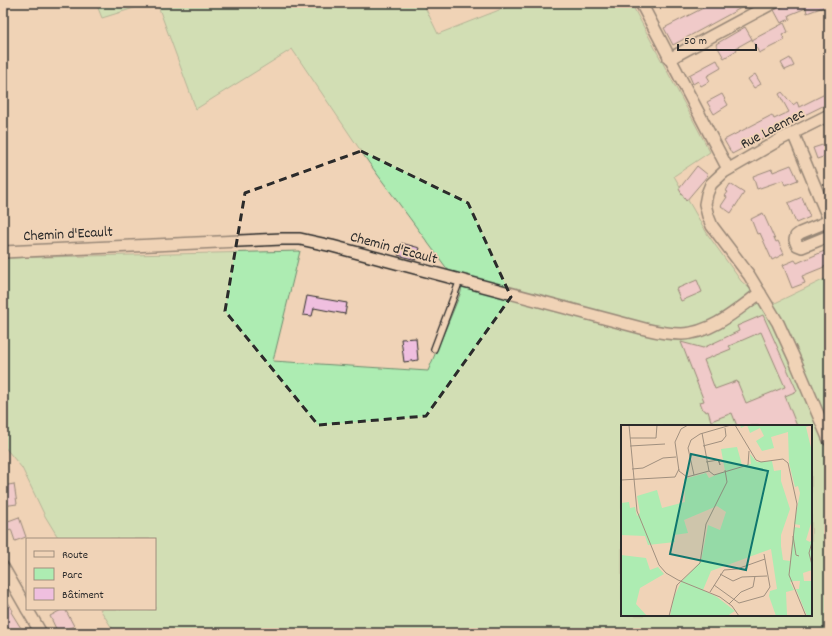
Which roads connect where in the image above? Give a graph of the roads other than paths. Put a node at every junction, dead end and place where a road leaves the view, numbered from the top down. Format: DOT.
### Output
graph roads {
  1 [pos="641,3"];
  2 [pos="773,3"];
  3 [pos="670,59"];
  4 [pos="829,115"];
  5 [pos="794,133"];
  6 [pos="728,169"];
  7 [pos="829,220"];
  8 [pos="829,236"];
  9 [pos="3,252"];
  10 [pos="460,280"];
  11 [pos="760,293"];
  12 [pos="434,349"];
  13 [pos="829,440"];
  14 [pos="3,567"];
  15 [pos="26,607"];
  16 [pos="28,610"];
  17 [pos="41,633"];
  1 -- 3 [label="street"];
  2 -- 3 [label="street"];
  3 -- 6 [label="street"];
  4 -- 5 [label="street, Rue Laennec"];
  5 -- 6 [label="street, Rue Laennec"];
  5 -- 7 [label="street"];
  6 -- 11 [label="street, Rue Laennec"];
  7 -- 8 [label="street"];
  9 -- 10 [label="street, Chemin d'Ecault"];
  10 -- 11 [label="street, Chemin d'Ecault"];
  10 -- 12 [label="lane"];
  11 -- 13 [label="street, Rue Laennec"];
  14 -- 15 [label="street"];
  16 -- 17 [label="street"];
}
